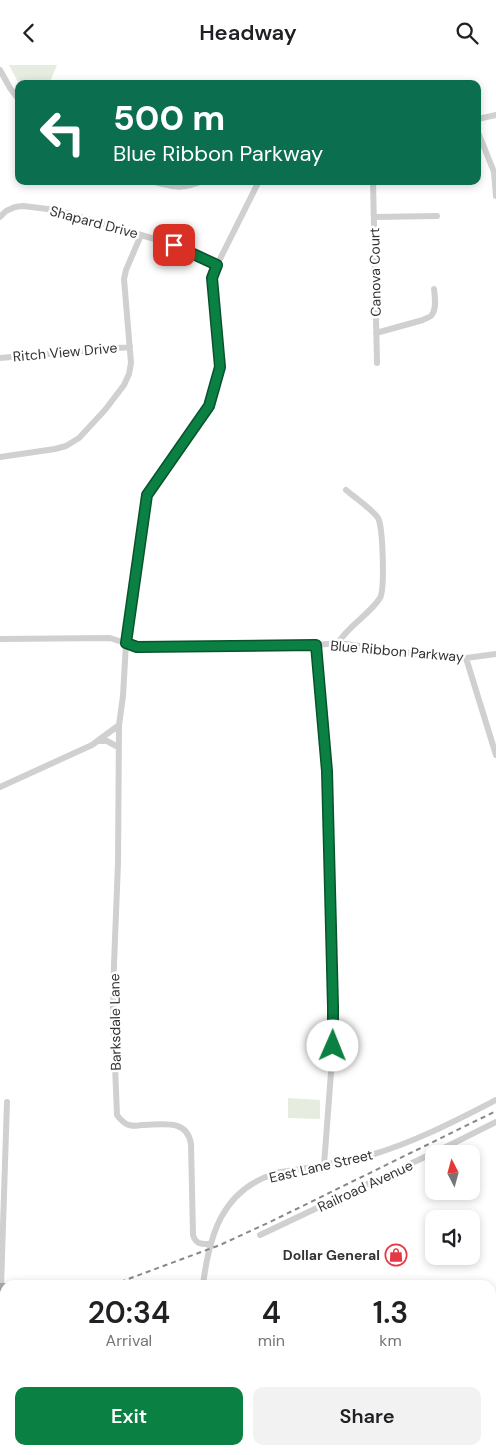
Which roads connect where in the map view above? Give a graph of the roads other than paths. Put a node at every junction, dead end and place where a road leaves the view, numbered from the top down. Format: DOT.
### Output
graph roads {
  1 [pos="0,70"];
  2 [pos="15,94"];
  3 [pos="496,115"];
  4 [pos="481,118"];
  5 [pos="481,140"];
  6 [pos="168,185"];
  7 [pos="193,185"];
  8 [pos="257,185"];
  9 [pos="373,185"];
  10 [pos="496,195"];
  11 [pos="438,216"];
  12 [pos="0,217"];
  13 [pos="374,217"];
  14 [pos="141,235"];
  15 [pos="217,265"];
  16 [pos="434,289"];
  17 [pos="376,333"];
  18 [pos="130,347"];
  19 [pos="0,358"];
  20 [pos="377,363"];
  21 [pos="0,457"];
  22 [pos="346,491"];
  23 [pos="0,639"];
  24 [pos="126,643"];
  25 [pos="338,643"];
  26 [pos="316,645"];
  27 [pos="496,654"];
  28 [pos="466,658"];
  29 [pos="118,725"];
  30 [pos="98,741"];
  31 [pos="118,747"];
  32 [pos="496,755"];
  33 [pos="0,787"];
  34 [pos="496,1100"];
  35 [pos="7,1102"];
  36 [pos="496,1122"];
  37 [pos="324,1165"];
  38 [pos="260,1235"];
  39 [pos="211,1244"];
  40 [pos="2,1280"];
  41 [pos="204,1280"];
  1 -- 2 [label="street"];
  3 -- 4 [label="street"];
  5 -- 10 [label="street"];
  6 -- 7 [label="street"];
  8 -- 15 [label="street, Barksdale Lane"];
  9 -- 13 [label="street, Canova Court"];
  11 -- 13 [label="street"];
  12 -- 14 [label="street, Shapard Drive"];
  13 -- 17 [label="street, Canova Court"];
  14 -- 15 [label="street, Shapard Drive"];
  14 -- 18 [label="street"];
  15 -- 24 [label="street, Barksdale Lane"];
  16 -- 17 [label="street"];
  17 -- 20 [label="street, Canova Court"];
  18 -- 19 [label="street, Ritch View Drive"];
  18 -- 21 [label="street"];
  22 -- 25 [label="street"];
  23 -- 24 [label="street, Blue Ribbon Parkway"];
  24 -- 26 [label="street, Blue Ribbon Parkway"];
  24 -- 29 [label="street, Barksdale Lane"];
  25 -- 26 [label="street, Blue Ribbon Parkway"];
  25 -- 28 [label="street, Blue Ribbon Parkway"];
  26 -- 37 [label="street"];
  27 -- 28 [label="street, Blue Ribbon Parkway"];
  28 -- 32 [label="street"];
  29 -- 30 [label="street"];
  29 -- 31 [label="street, Barksdale Lane"];
  30 -- 31 [label="street"];
  30 -- 33 [label="street"];
  31 -- 39 [label="street, Barksdale Lane"];
  34 -- 37 [label="street, East Lane Street"];
  35 -- 40 [label="street"];
  36 -- 38 [label="street, Railroad Avenue"];
  37 -- 39 [label="street, East Lane Street"];
  39 -- 41 [label="street, East Lane Street"];
}
